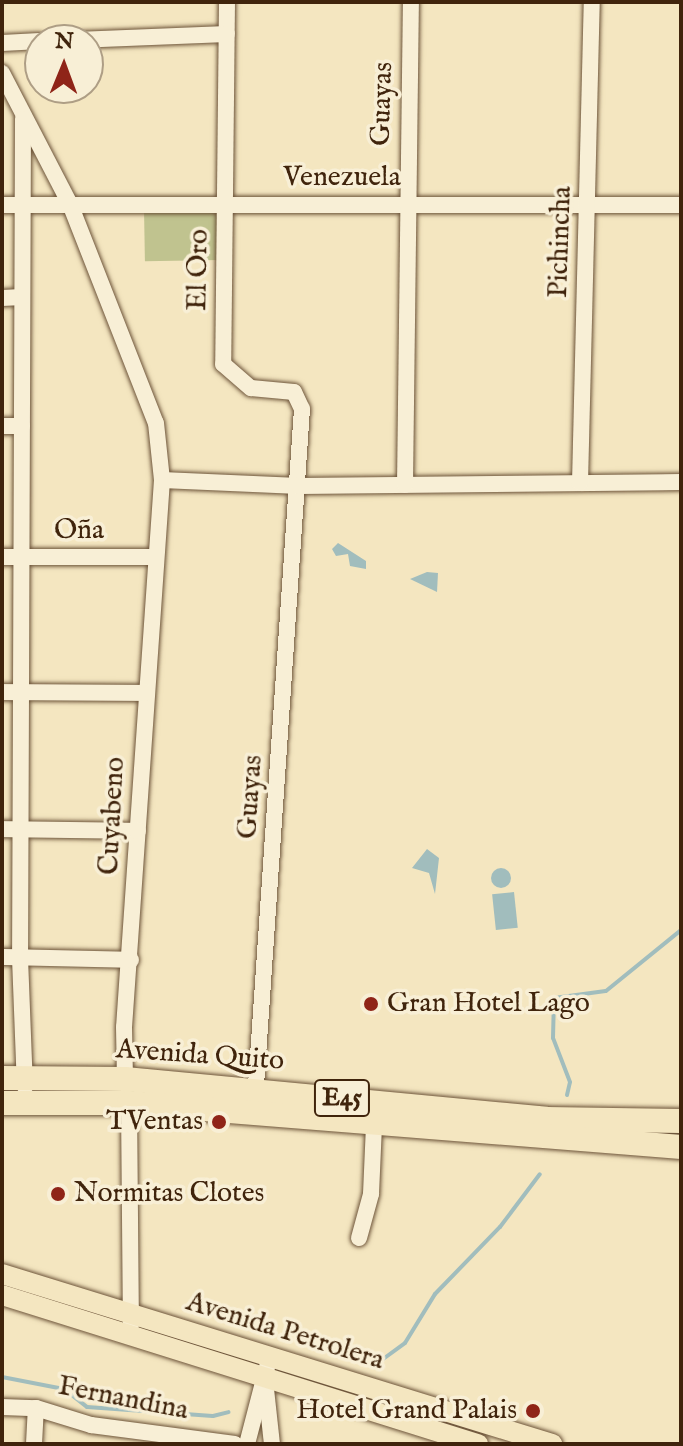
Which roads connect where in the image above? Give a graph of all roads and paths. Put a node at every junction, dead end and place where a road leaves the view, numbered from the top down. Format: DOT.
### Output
graph roads {
  1 [pos="227,2"];
  2 [pos="411,2"];
  3 [pos="592,2"];
  4 [pos="227,34"];
  5 [pos="104,39"];
  6 [pos="24,42"];
  7 [pos="2,43"];
  8 [pos="2,73"];
  9 [pos="24,115"];
  10 [pos="70,204"];
  11 [pos="226,204"];
  12 [pos="406,204"];
  13 [pos="2,205"];
  14 [pos="20,205"];
  15 [pos="588,205"];
  16 [pos="681,205"];
  17 [pos="22,297"];
  18 [pos="2,298"];
  19 [pos="2,426"];
  20 [pos="22,426"];
  21 [pos="162,480"];
  22 [pos="681,482"];
  23 [pos="580,483"];
  24 [pos="405,485"];
  25 [pos="299,486"];
  26 [pos="2,557"];
  27 [pos="22,557"];
  28 [pos="156,557"];
  29 [pos="2,692"];
  30 [pos="20,692"];
  31 [pos="147,693"];
  32 [pos="2,829"];
  33 [pos="20,829"];
  34 [pos="138,831"];
  35 [pos="2,957"];
  36 [pos="20,958"];
  37 [pos="131,960"];
  38 [pos="125,1079"];
  39 [pos="14,1090"];
  40 [pos="255,1100"];
  41 [pos="129,1103"];
  42 [pos="681,1121"];
  43 [pos="374,1124"];
  44 [pos="681,1147"];
  45 [pos="359,1238"];
  46 [pos="2,1274"];
  47 [pos="2,1295"];
  48 [pos="133,1315"];
  49 [pos="128,1339"];
  50 [pos="270,1356"];
  51 [pos="265,1380"];
  52 [pos="2,1407"];
  53 [pos="36,1408"];
  54 [pos="34,1444"];
  55 [pos="235,1444"];
  56 [pos="247,1444"];
  57 [pos="272,1444"];
  58 [pos="478,1444"];
  59 [pos="552,1444"];
  1 -- 4 [label="street, El Oro"];
  2 -- 12 [label="street, Guayas"];
  3 -- 15 [label="street, Pichincha"];
  4 -- 5 [label="street"];
  4 -- 11 [label="street, El Oro"];
  6 -- 7 [label="street"];
  8 -- 9 [label="street, Cuyabeno"];
  9 -- 10 [label="street, Cuyabeno"];
  9 -- 14 [label="street"];
  10 -- 11 [label="street, Venezuela"];
  10 -- 14 [label="street, Venezuela"];
  10 -- 21 [label="street, Cuyabeno"];
  11 -- 12 [label="street, Venezuela"];
  11 -- 25 [label="street, El Oro"];
  12 -- 15 [label="street, Venezuela"];
  12 -- 24 [label="street, Guayas"];
  13 -- 14 [label="street, Venezuela"];
  14 -- 17 [label="street"];
  15 -- 16 [label="street, Venezuela"];
  15 -- 23 [label="street, Pichincha"];
  17 -- 18 [label="street"];
  17 -- 20 [label="street"];
  19 -- 20 [label="street"];
  20 -- 27 [label="street"];
  21 -- 25 [label="street"];
  21 -- 28 [label="street, Cuyabeno"];
  22 -- 23 [label="street"];
  23 -- 24 [label="street"];
  24 -- 25 [label="street"];
  25 -- 40 [label="street, Guayas"];
  26 -- 27 [label="street, Oña"];
  27 -- 28 [label="street, Oña"];
  27 -- 30 [label="street"];
  28 -- 31 [label="street, Cuyabeno"];
  29 -- 30 [label="street"];
  30 -- 31 [label="street"];
  30 -- 33 [label="street"];
  31 -- 34 [label="street, Cuyabeno"];
  32 -- 33 [label="street"];
  33 -- 34 [label="street"];
  33 -- 36 [label="street"];
  34 -- 37 [label="street, Cuyabeno"];
  35 -- 36 [label="street"];
  36 -- 37 [label="street"];
  36 -- 39 [label="street"];
  37 -- 38 [label="street, Cuyabeno"];
  38 -- 39 [label="highway, Avenida Quito / E45"];
  38 -- 40 [label="highway, Avenida Quito / E45"];
  39 -- 41 [label="highway, Avenida Quito / E45"];
  40 -- 41 [label="highway, Avenida Quito / E45"];
  40 -- 42 [label="highway, Avenida Quito / E45"];
  40 -- 43 [label="highway, Avenida Quito / E45"];
  41 -- 48 [label="street"];
  43 -- 44 [label="highway, Avenida Quito / E45"];
  43 -- 45 [label="street"];
  46 -- 48 [label="main road, Avenida Petrolera"];
  47 -- 49 [label="main road, Avenida Petrolera"];
  48 -- 49 [label="street"];
  48 -- 50 [label="main road, Avenida Petrolera"];
  49 -- 51 [label="main road, Avenida Petrolera"];
  50 -- 51 [label="street"];
  50 -- 59 [label="main road, Avenida Petrolera"];
  51 -- 56 [label="street"];
  51 -- 57 [label="street"];
  51 -- 58 [label="main road, Avenida Petrolera"];
  52 -- 53 [label="street, Fernandina"];
  53 -- 54 [label="street"];
  53 -- 55 [label="street, Fernandina"];
}
